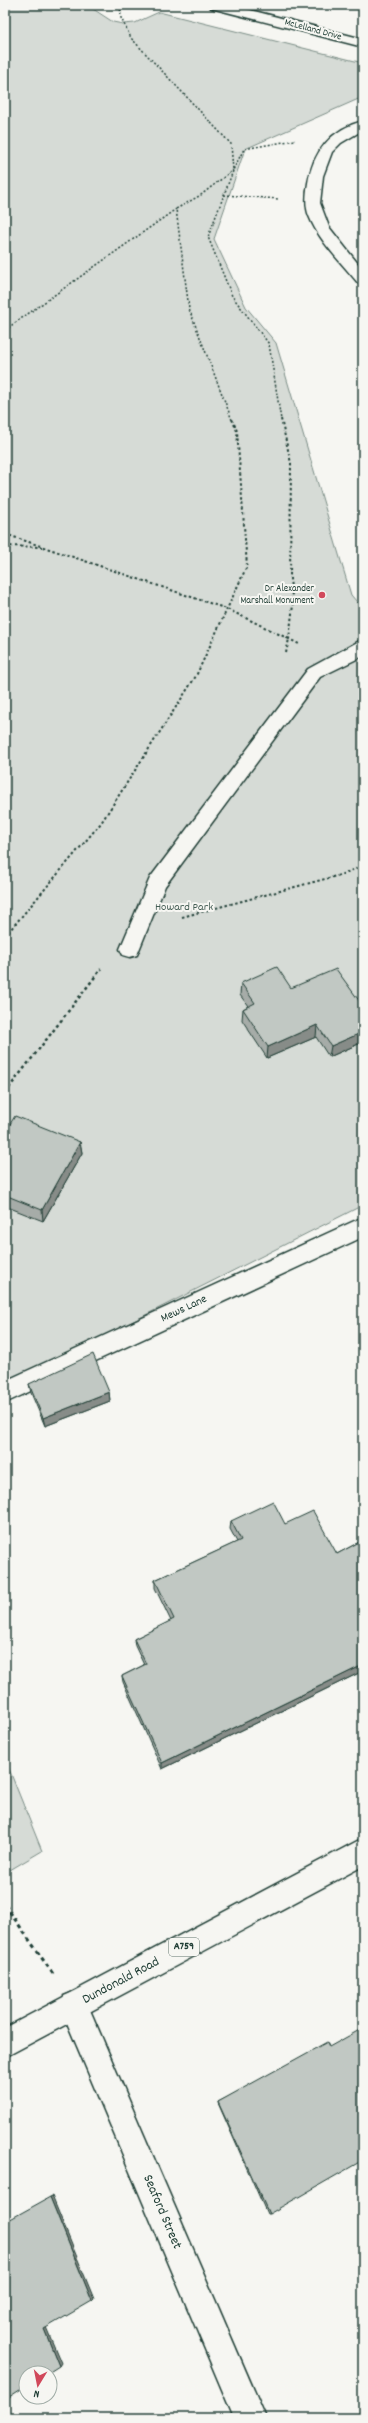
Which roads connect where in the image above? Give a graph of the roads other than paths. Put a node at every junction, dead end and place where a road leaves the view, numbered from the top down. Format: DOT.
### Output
graph roads {
  1 [pos="216,5"];
  2 [pos="363,43"];
  3 [pos="358,128"];
  4 [pos="363,280"];
  5 [pos="361,648"];
  6 [pos="130,949"];
  7 [pos="363,1227"];
  8 [pos="5,1392"];
  9 [pos="363,1851"];
  10 [pos="74,2006"];
  11 [pos="5,2043"];
  12 [pos="250,2418"];
  1 -- 2 [label="street, McLelland Drive"];
  3 -- 4 [label="street"];
  5 -- 6 [label="street"];
  7 -- 8 [label="street, Mews Lane"];
  9 -- 10 [label="street, Dundonald Road / A759"];
  10 -- 11 [label="street, Dundonald Road / A759"];
  10 -- 12 [label="street, Seaford Street"];
}
